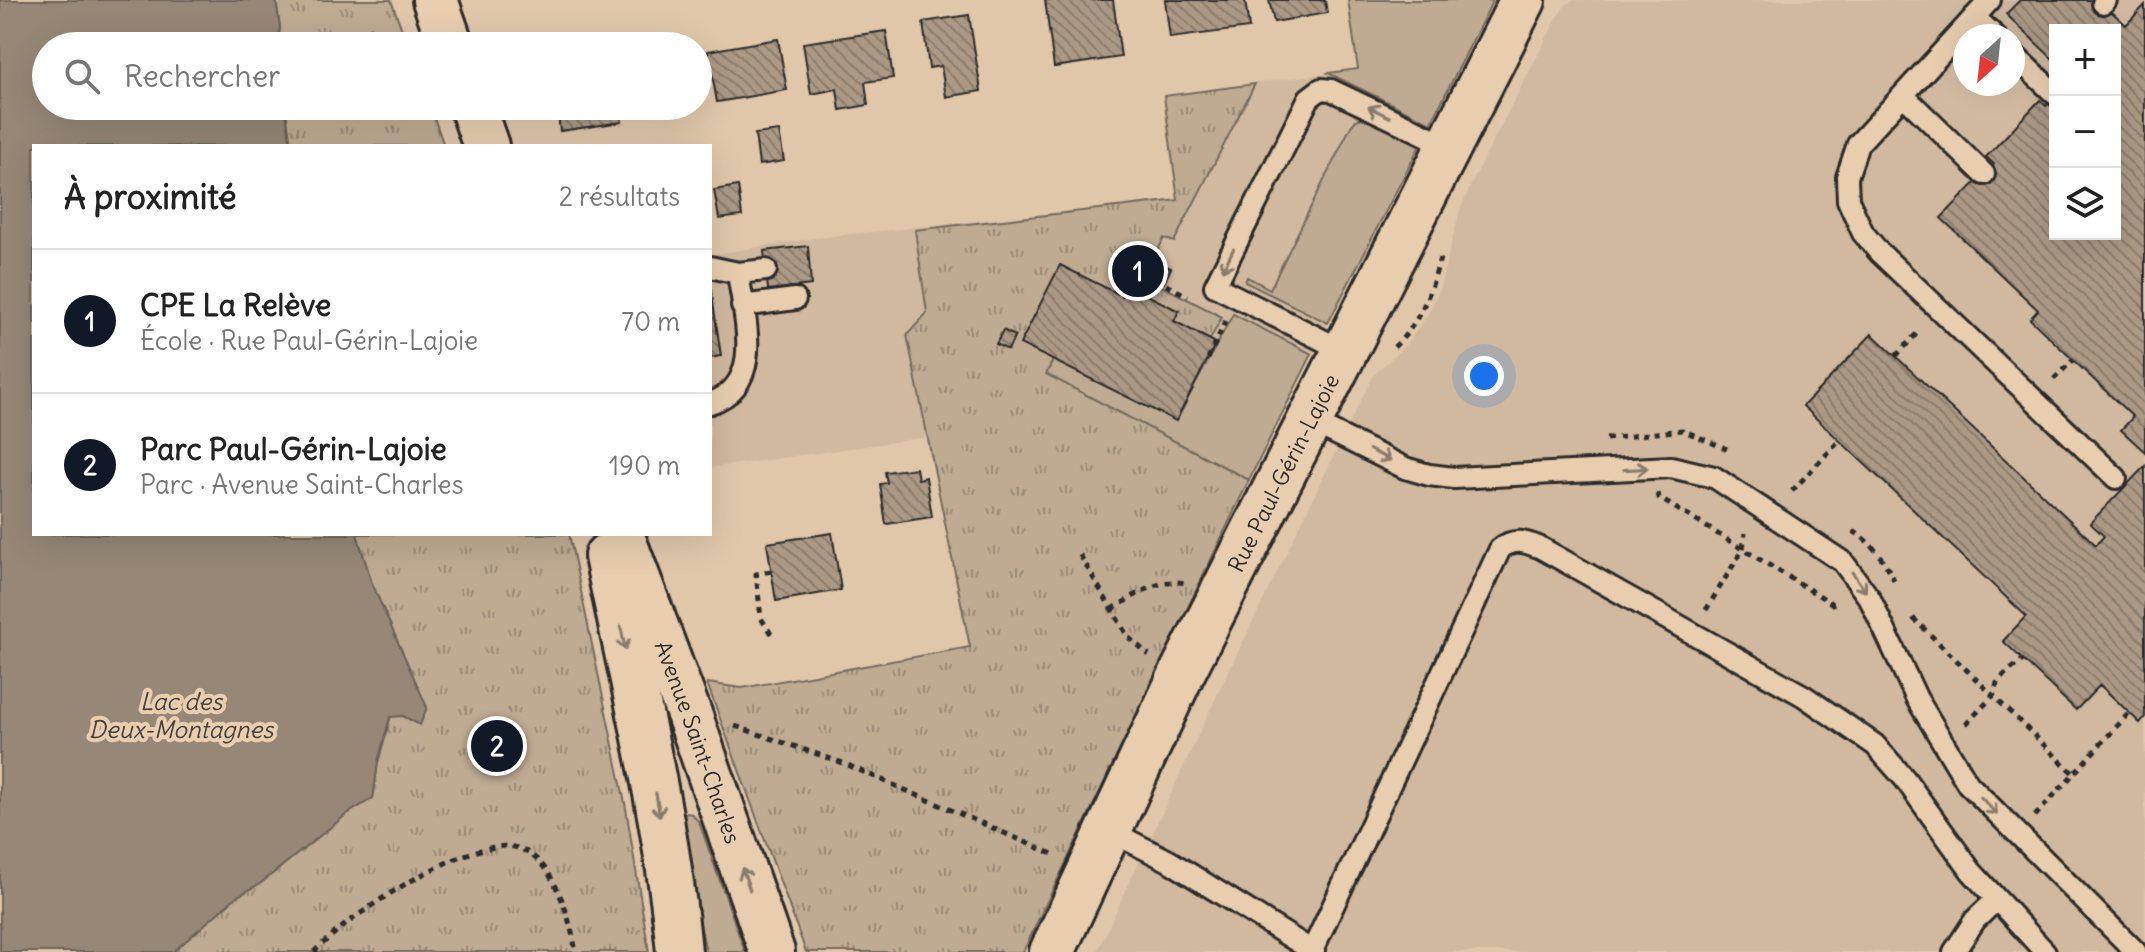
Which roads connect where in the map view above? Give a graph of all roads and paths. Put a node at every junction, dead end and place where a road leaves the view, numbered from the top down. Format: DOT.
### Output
graph roads {
  1 [pos="435,0"];
  2 [pos="1523,0"];
  3 [pos="1990,0"];
  4 [pos="1974,17"];
  5 [pos="1982,24"];
  6 [pos="446,32"];
  7 [pos="2025,65"];
  8 [pos="2049,88"];
  9 [pos="1903,95"];
  10 [pos="477,120"];
  11 [pos="485,144"];
  12 [pos="1449,146"];
  13 [pos="1984,174"];
  14 [pos="712,267"];
  15 [pos="766,270"];
  16 [pos="738,273"];
  17 [pos="795,299"];
  18 [pos="742,306"];
  19 [pos="1939,310"];
  20 [pos="1346,352"];
  21 [pos="1896,356"];
  22 [pos="712,402"];
  23 [pos="1310,421"];
  24 [pos="1596,440"];
  25 [pos="1840,440"];
  26 [pos="1735,454"];
  27 [pos="2116,478"];
  28 [pos="1785,487"];
  29 [pos="1659,498"];
  30 [pos="1844,525"];
  31 [pos="1745,533"];
  32 [pos="603,536"];
  33 [pos="622,536"];
  34 [pos="1743,549"];
  35 [pos="1080,555"];
  36 [pos="772,571"];
  37 [pos="1187,584"];
  38 [pos="1898,588"];
  39 [pos="1833,604"];
  40 [pos="1112,609"];
  41 [pos="1909,609"];
  42 [pos="1702,616"];
  43 [pos="1913,618"];
  44 [pos="771,634"];
  45 [pos="1926,645"];
  46 [pos="1151,657"];
  47 [pos="2023,660"];
  48 [pos="1993,696"];
  49 [pos="1959,712"];
  50 [pos="2129,713"];
  51 [pos="723,725"];
  52 [pos="2074,774"];
  53 [pos="2029,810"];
  54 [pos="2035,816"];
  55 [pos="2044,826"];
  56 [pos="1108,830"];
  57 [pos="1067,861"];
  58 [pos="1996,900"];
  59 [pos="675,902"];
  60 [pos="1313,951"];
  61 [pos="314,952"];
  62 [pos="576,952"];
  63 [pos="679,952"];
  64 [pos="692,952"];
  65 [pos="772,952"];
  66 [pos="1052,952"];
  67 [pos="1954,952"];
  68 [pos="2045,952"];
  69 [pos="2136,952"];
  1 -- 6 [label="street"];
  2 -- 12 [label="street, Rue Paul-Gérin-Lajoie"];
  3 -- 4 [label="lane"];
  4 -- 5 [label="lane"];
  4 -- 9 [label="lane"];
  7 -- 8 [label="lane"];
  9 -- 13 [label="lane"];
  9 -- 19 [label="lane"];
  10 -- 11 [label="street"];
  12 -- 20 [label="street, Rue Paul-Gérin-Lajoie"];
  12 -- 20 [label="lane, one-way"];
  14 -- 16 [label="lane"];
  15 -- 16 [label="lane"];
  16 -- 18 [label="lane"];
  17 -- 18 [label="lane"];
  18 -- 22 [label="lane"];
  19 -- 21 [label="path"];
  19 -- 27 [label="lane"];
  20 -- 23 [label="street, Rue Paul-Gérin-Lajoie"];
  23 -- 56 [label="street, Rue Paul-Gérin-Lajoie"];
  23 -- 69 [label="lane, one-way"];
  24 -- 26 [label="path"];
  25 -- 28 [label="path"];
  29 -- 34 [label="path"];
  30 -- 38 [label="path"];
  31 -- 34 [label="path"];
  32 -- 59 [label="street, Avenue Saint-Charles, one-way"];
  65 -- 33 [label="street, Avenue Saint-Charles, one-way"];
  34 -- 39 [label="path"];
  34 -- 42 [label="path"];
  35 -- 40 [label="path"];
  36 -- 44 [label="path"];
  37 -- 40 [label="path"];
  40 -- 46 [label="path"];
  41 -- 43 [label="path"];
  43 -- 45 [label="path"];
  43 -- 48 [label="path"];
  47 -- 48 [label="path"];
  48 -- 49 [label="path"];
  48 -- 52 [label="path"];
  50 -- 52 [label="path"];
  51 -- 57 [label="path"];
  52 -- 54 [label="path"];
  53 -- 54 [label="path"];
  54 -- 55 [label="path"];
  56 -- 60 [label="lane"];
  56 -- 66 [label="street, Rue Paul-Gérin-Lajoie"];
  58 -- 60 [label="lane"];
  58 -- 67 [label="lane"];
  58 -- 68 [label="lane"];
  59 -- 63 [label="street, Avenue Saint-Charles"];
  59 -- 64 [label="street"];
  61 -- 62 [label="path"];
}
